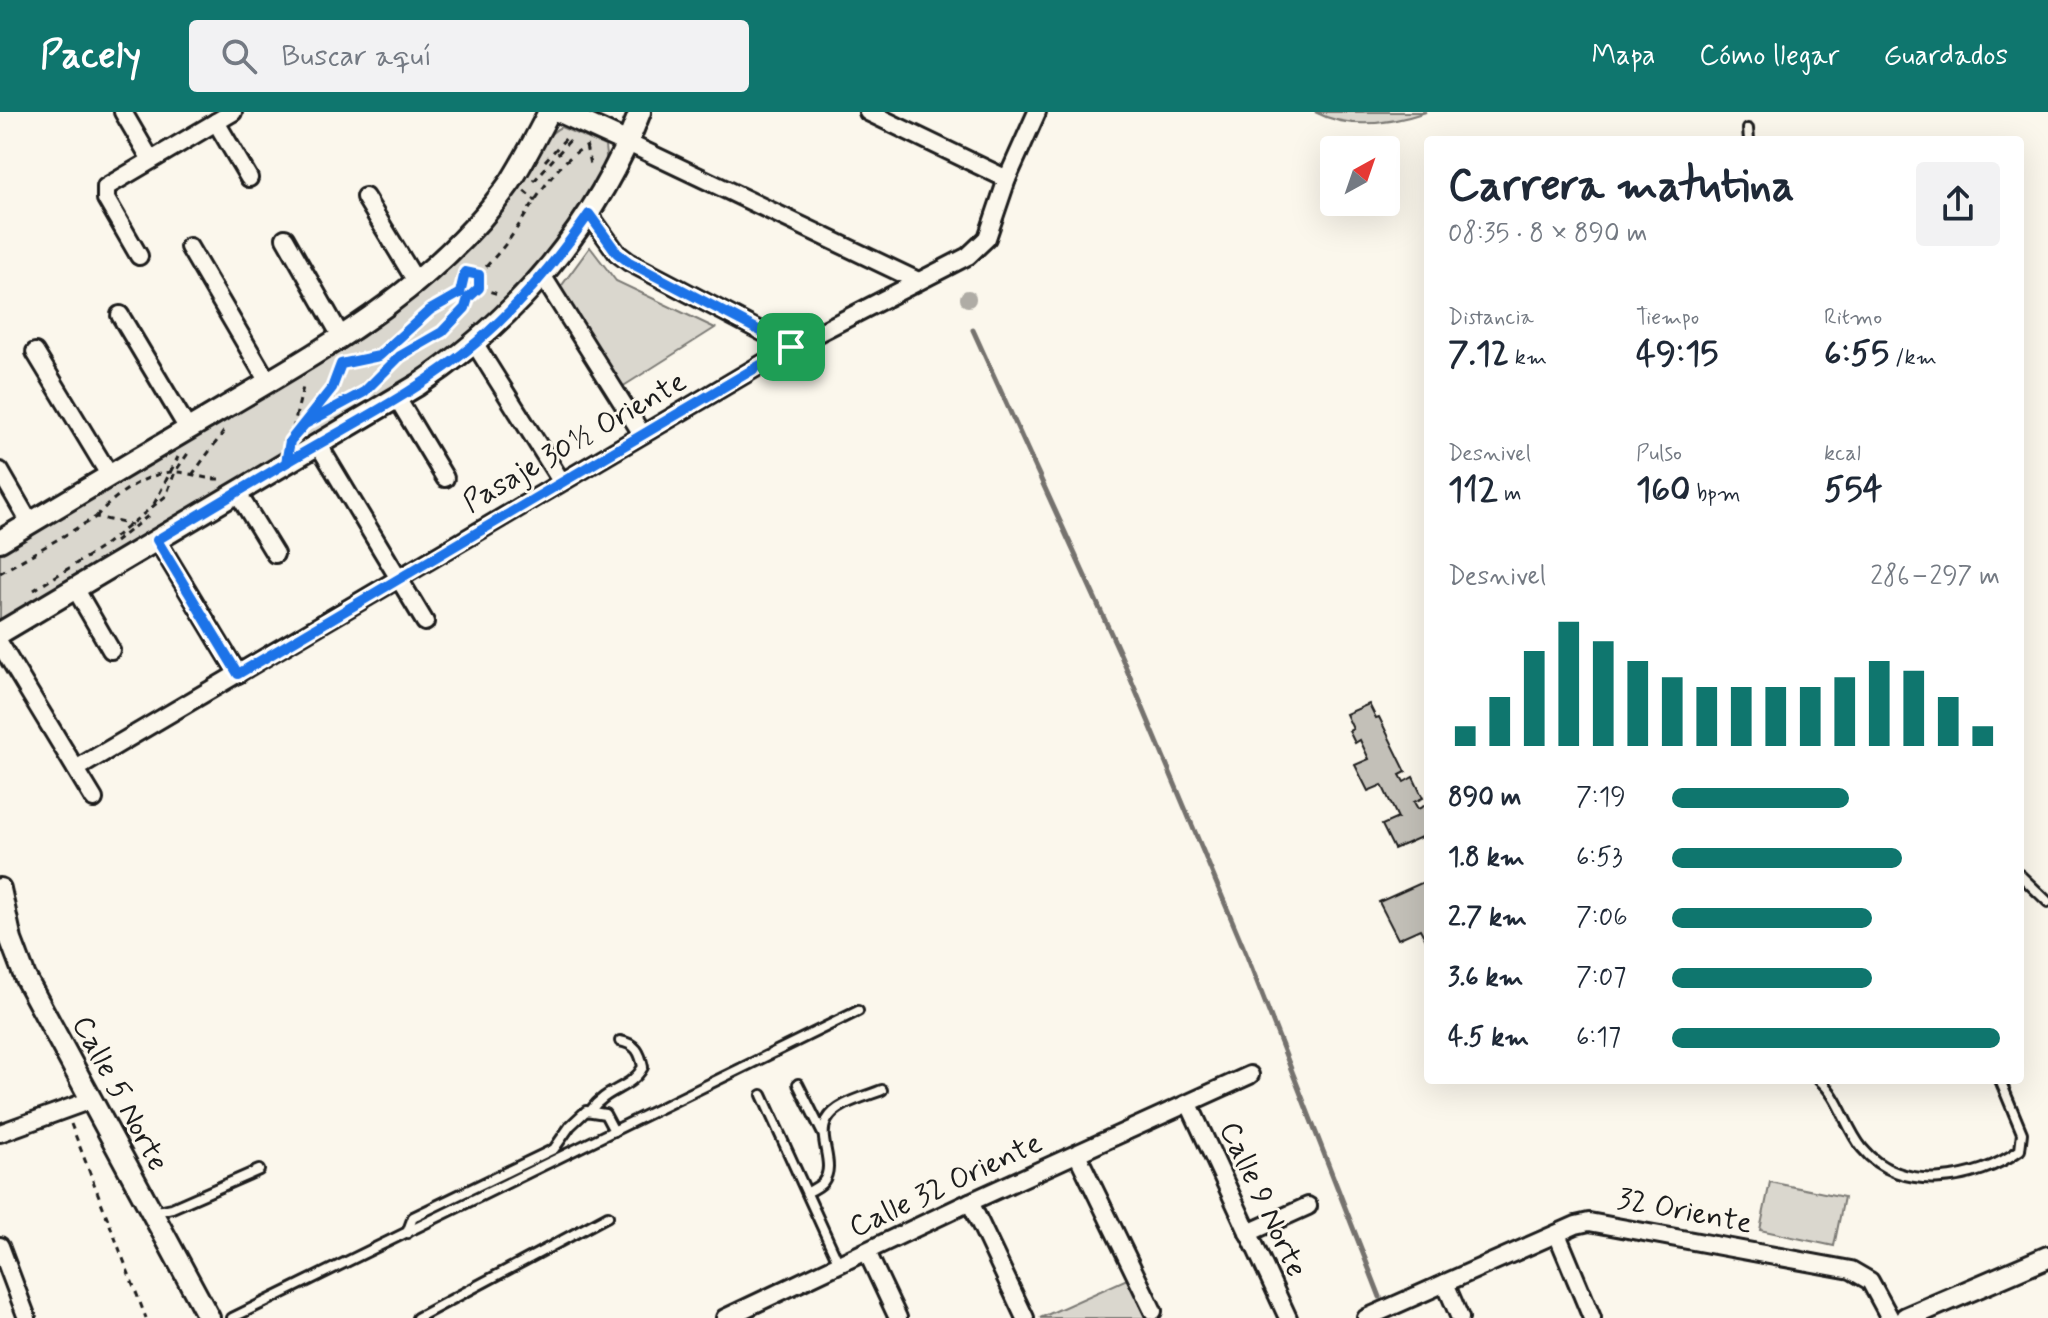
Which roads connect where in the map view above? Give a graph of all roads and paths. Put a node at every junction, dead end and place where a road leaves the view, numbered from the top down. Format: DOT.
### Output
graph roads {
  1 [pos="123,112"];
  2 [pos="233,112"];
  3 [pos="549,112"];
  4 [pos="560,112"];
  5 [pos="640,112"];
  6 [pos="868,112"];
  7 [pos="1037,112"];
  8 [pos="216,122"];
  9 [pos="1748,129"];
  10 [pos="1749,136"];
  11 [pos="628,143"];
  12 [pos="151,160"];
  13 [pos="593,176"];
  14 [pos="249,178"];
  15 [pos="1007,179"];
  16 [pos="524,191"];
  17 [pos="365,197"];
  18 [pos="536,201"];
  19 [pos="589,214"];
  20 [pos="285,238"];
  21 [pos="189,247"];
  22 [pos="139,256"];
  23 [pos="479,275"];
  24 [pos="542,275"];
  25 [pos="916,280"];
  26 [pos="417,283"];
  27 [pos="479,288"];
  28 [pos="460,293"];
  29 [pos="502,293"];
  30 [pos="468,298"];
  31 [pos="120,315"];
  32 [pos="475,344"];
  33 [pos="791,347"];
  34 [pos="341,348"];
  35 [pos="35,352"];
  36 [pos="341,364"];
  37 [pos="268,382"];
  38 [pos="304,383"];
  39 [pos="397,398"];
  40 [pos="305,424"];
  41 [pos="188,429"];
  42 [pos="226,429"];
  43 [pos="642,434"];
  44 [pos="290,441"];
  45 [pos="318,444"];
  46 [pos="286,463"];
  47 [pos="0,471"];
  48 [pos="110,476"];
  49 [pos="192,476"];
  50 [pos="445,478"];
  51 [pos="561,481"];
  52 [pos="234,484"];
  53 [pos="166,496"];
  54 [pos="96,517"];
  55 [pos="30,523"];
  56 [pos="132,525"];
  57 [pos="157,540"];
  58 [pos="0,541"];
  59 [pos="275,554"];
  60 [pos="0,573"];
  61 [pos="399,577"];
  62 [pos="75,588"];
  63 [pos="25,595"];
  64 [pos="425,622"];
  65 [pos="0,633"];
  66 [pos="0,644"];
  67 [pos="111,650"];
  68 [pos="238,674"];
  69 [pos="76,769"];
  70 [pos="94,799"];
  71 [pos="2024,879"];
  72 [pos="0,889"];
  73 [pos="2048,902"];
  74 [pos="858,1011"];
  75 [pos="620,1041"];
  76 [pos="1250,1075"];
  77 [pos="798,1084"];
  78 [pos="1824,1084"];
  79 [pos="2002,1084"];
  80 [pos="882,1090"];
  81 [pos="762,1095"];
  82 [pos="91,1100"];
  83 [pos="1189,1104"];
  84 [pos="65,1109"];
  85 [pos="591,1110"];
  86 [pos="614,1131"];
  87 [pos="0,1133"];
  88 [pos="823,1135"];
  89 [pos="1077,1154"];
  90 [pos="259,1170"];
  91 [pos="808,1192"];
  92 [pos="970,1202"];
  93 [pos="1308,1206"];
  94 [pos="152,1213"];
  95 [pos="608,1216"];
  96 [pos="407,1233"];
  97 [pos="1248,1233"];
  98 [pos="1557,1234"];
  99 [pos="0,1246"];
  100 [pos="867,1252"];
  101 [pos="2048,1257"];
  102 [pos="840,1264"];
  103 [pos="1445,1283"];
  104 [pos="760,1311"];
  105 [pos="1153,1311"];
  106 [pos="27,1318"];
  107 [pos="146,1318"];
  108 [pos="209,1318"];
  109 [pos="232,1318"];
  110 [pos="417,1318"];
  111 [pos="725,1318"];
  112 [pos="898,1318"];
  113 [pos="1025,1318"];
  114 [pos="1288,1318"];
  115 [pos="1366,1318"];
  116 [pos="1460,1318"];
  117 [pos="1592,1318"];
  118 [pos="1890,1318"];
  119 [pos="1906,1318"];
  1 -- 12 [label="street"];
  2 -- 8 [label="street"];
  3 -- 26 [label="street"];
  4 -- 11 [label="street"];
  5 -- 11 [label="street"];
  6 -- 15 [label="street"];
  7 -- 15 [label="street, Pasaje 30½ Oriente"];
  8 -- 12 [label="street"];
  8 -- 14 [label="street"];
  9 -- 10 [label="lane"];
  11 -- 19 [label="street"];
  11 -- 25 [label="street"];
  12 -- 22 [label="street"];
  13 -- 18 [label="path"];
  15 -- 25 [label="street, Pasaje 30½ Oriente"];
  16 -- 18 [label="path"];
  17 -- 26 [label="street"];
  18 -- 23 [label="path"];
  19 -- 24 [label="street"];
  19 -- 33 [label="street"];
  20 -- 34 [label="street"];
  21 -- 37 [label="street"];
  23 -- 27 [label="path"];
  23 -- 28 [label="path"];
  24 -- 32 [label="street"];
  24 -- 43 [label="street"];
  25 -- 33 [label="street, Pasaje 30½ Oriente"];
  26 -- 34 [label="street"];
  27 -- 29 [label="path"];
  27 -- 30 [label="path"];
  28 -- 30 [label="path"];
  28 -- 36 [label="path"];
  30 -- 40 [label="path"];
  31 -- 41 [label="street"];
  32 -- 39 [label="street"];
  32 -- 51 [label="street"];
  33 -- 43 [label="street, Pasaje 30½ Oriente"];
  34 -- 36 [label="path"];
  34 -- 37 [label="street"];
  35 -- 48 [label="street"];
  36 -- 40 [label="path"];
  37 -- 41 [label="street"];
  38 -- 44 [label="path"];
  39 -- 45 [label="street"];
  39 -- 50 [label="street"];
  40 -- 44 [label="path"];
  41 -- 48 [label="street"];
  42 -- 49 [label="path"];
  43 -- 51 [label="street, Pasaje 30½ Oriente"];
  44 -- 46 [label="path"];
  45 -- 46 [label="street"];
  45 -- 61 [label="street"];
  46 -- 52 [label="street"];
  47 -- 55 [label="street"];
  48 -- 55 [label="street"];
  49 -- 52 [label="path"];
  49 -- 54 [label="path"];
  51 -- 61 [label="street, Pasaje 30½ Oriente"];
  52 -- 57 [label="street"];
  52 -- 59 [label="street"];
  53 -- 56 [label="path"];
  54 -- 56 [label="path"];
  54 -- 60 [label="path"];
  55 -- 58 [label="street"];
  56 -- 63 [label="path"];
  57 -- 62 [label="street"];
  57 -- 68 [label="street"];
  61 -- 64 [label="street"];
  61 -- 68 [label="street, Pasaje 30½ Oriente"];
  62 -- 65 [label="street"];
  62 -- 67 [label="street"];
  66 -- 69 [label="street"];
  68 -- 69 [label="street, Pasaje 30½ Oriente"];
  69 -- 70 [label="street"];
  71 -- 73 [label="lane"];
  72 -- 82 [label="street, Calle 5 Norte"];
  74 -- 86 [label="lane"];
  75 -- 85 [label="lane"];
  76 -- 83 [label="street, Calle 32 Oriente"];
  77 -- 88 [label="lane"];
  78 -- 79 [label="lane"];
  80 -- 88 [label="lane"];
  81 -- 91 [label="lane"];
  82 -- 84 [label="street"];
  82 -- 94 [label="street, Calle 5 Norte"];
  83 -- 89 [label="street, Calle 32 Oriente"];
  83 -- 97 [label="street, Calle 9 Norte"];
  84 -- 87 [label="street"];
  84 -- 107 [label="path"];
  85 -- 86 [label="lane"];
  85 -- 96 [label="lane"];
  86 -- 96 [label="lane"];
  88 -- 91 [label="lane"];
  89 -- 92 [label="street, Calle 32 Oriente"];
  89 -- 105 [label="street"];
  90 -- 94 [label="lane"];
  91 -- 102 [label="lane"];
  92 -- 100 [label="street, Calle 32 Oriente"];
  92 -- 113 [label="street"];
  93 -- 97 [label="street"];
  94 -- 108 [label="street, Calle 5 Norte"];
  95 -- 110 [label="lane"];
  96 -- 109 [label="lane"];
  97 -- 114 [label="street, Calle 9 Norte"];
  98 -- 103 [label="street, 32 Oriente"];
  98 -- 117 [label="street"];
  98 -- 118 [label="street, 32 Oriente"];
  99 -- 106 [label="street"];
  100 -- 102 [label="street, Calle 32 Oriente"];
  100 -- 112 [label="street"];
  101 -- 119 [label="street"];
  102 -- 104 [label="street, Calle 32 Oriente"];
  103 -- 115 [label="street, 32 Oriente"];
  103 -- 116 [label="street"];
  104 -- 111 [label="street, Calle 32 Oriente"];
}
